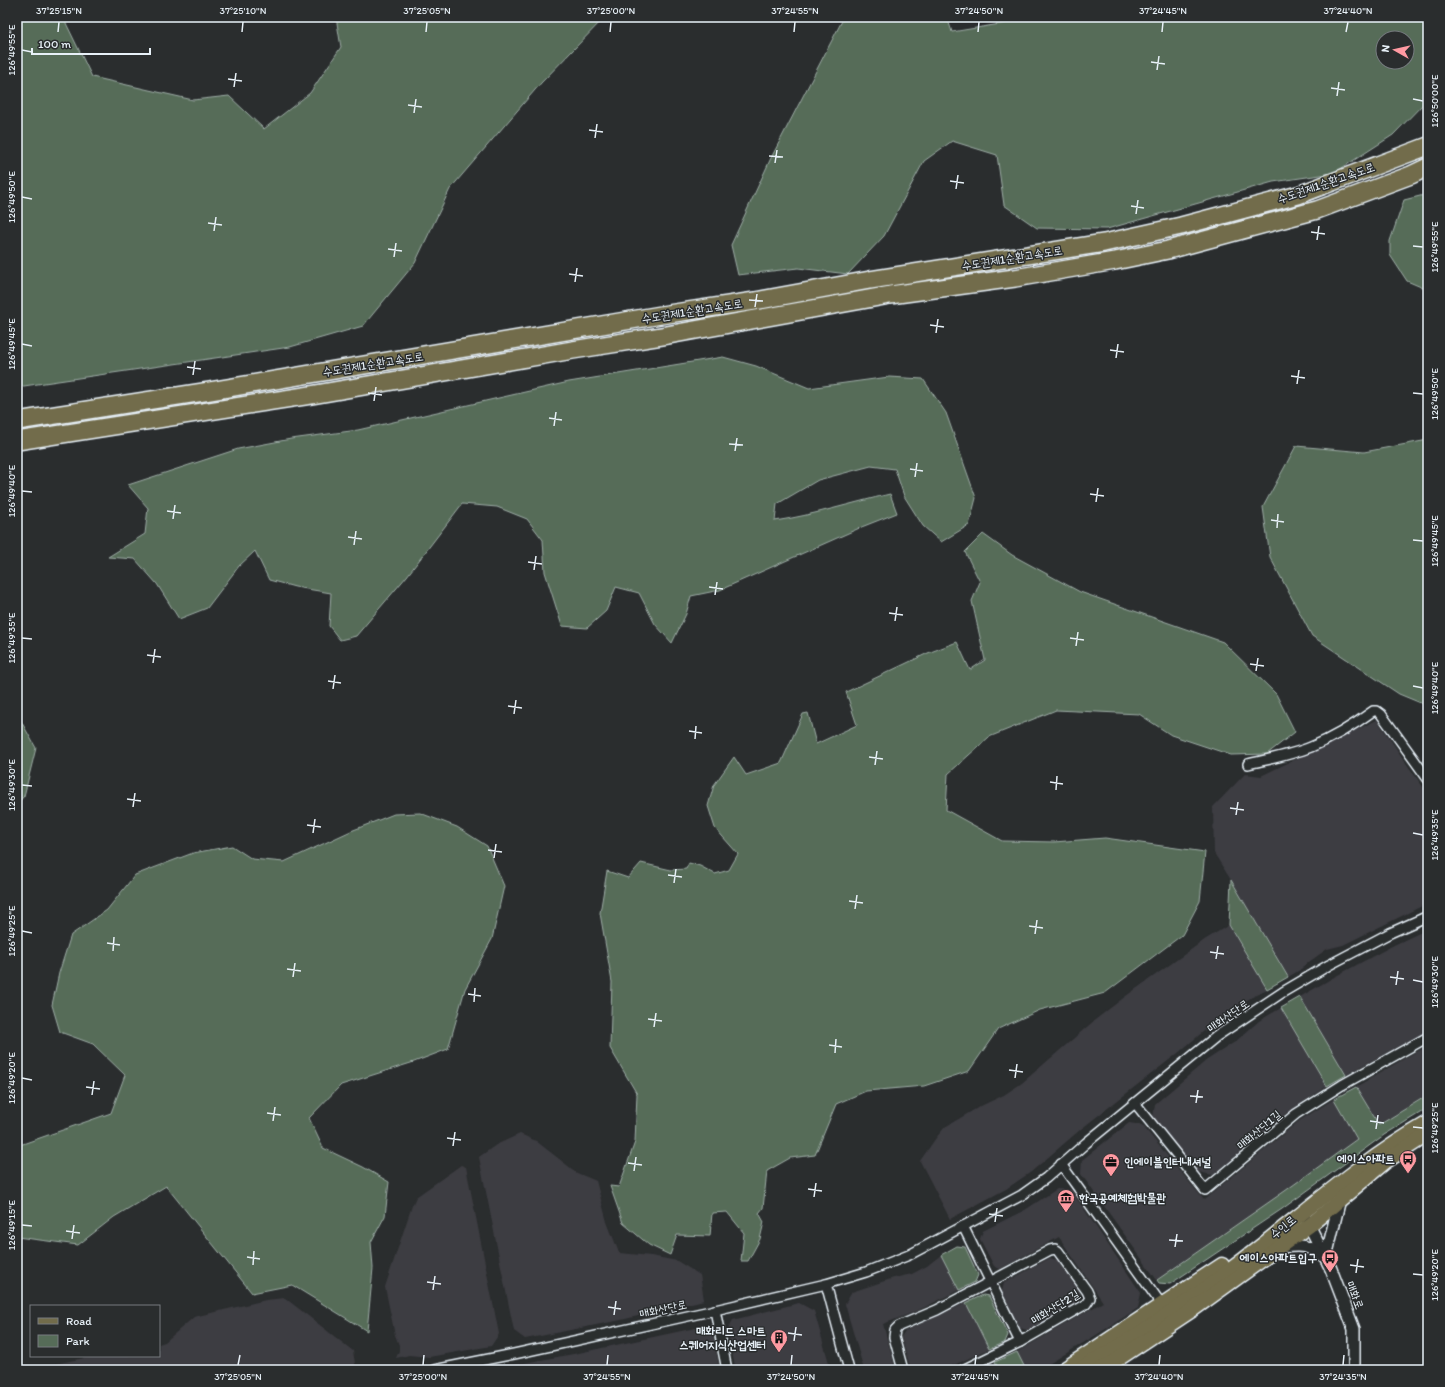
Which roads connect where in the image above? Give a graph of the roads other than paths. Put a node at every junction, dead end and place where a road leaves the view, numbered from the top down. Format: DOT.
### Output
graph roads {
  1 [pos="1428,146"];
  2 [pos="1428,167"];
  3 [pos="17,421"];
  4 [pos="17,441"];
  5 [pos="1248,764"];
  6 [pos="1428,779"];
  7 [pos="1428,916"];
  8 [pos="1428,1037"];
  9 [pos="1135,1103"];
  10 [pos="1428,1122"];
  11 [pos="1428,1134"];
  12 [pos="1061,1164"];
  13 [pos="1340,1199"];
  14 [pos="1302,1212"];
  15 [pos="1310,1225"];
  16 [pos="963,1226"];
  17 [pos="1274,1243"];
  18 [pos="1326,1257"];
  19 [pos="990,1281"];
  20 [pos="826,1284"];
  21 [pos="1162,1305"];
  22 [pos="715,1310"];
  23 [pos="1020,1342"];
  24 [pos="434,1370"];
  25 [pos="727,1370"];
  26 [pos="849,1370"];
  27 [pos="903,1370"];
  28 [pos="963,1370"];
  29 [pos="1063,1370"];
  30 [pos="1078,1370"];
  31 [pos="1099,1370"];
  32 [pos="1119,1370"];
  33 [pos="1354,1370"];
  1 -- 3 [label="highway, 수도권제1순환고속도로"];
  2 -- 4 [label="highway, 수도권제1순환고속도로"];
  5 -- 6 [label="street"];
  7 -- 9 [label="street, 매화산단로"];
  8 -- 9 [label="street, 매화산단1길"];
  9 -- 12 [label="street, 매화산단로"];
  10 -- 14 [label="main road, 수인로"];
  11 -- 13 [label="main road, 수인로"];
  12 -- 16 [label="street, 매화산단로"];
  12 -- 21 [label="street"];
  13 -- 15 [label="main road, 수인로"];
  13 -- 18 [label="street"];
  14 -- 15 [label="street, 매화로"];
  14 -- 17 [label="main road, 수인로"];
  15 -- 17 [label="main road, 수인로"];
  15 -- 18 [label="street, 매화로"];
  16 -- 19 [label="street"];
  16 -- 20 [label="street, 매화산단로"];
  17 -- 18 [label="street"];
  17 -- 21 [label="main road"];
  17 -- 30 [label="main road, 수인로"];
  17 -- 31 [label="main road, 수인로"];
  17 -- 32 [label="main road"];
  18 -- 33 [label="street, 매화로"];
  19 -- 23 [label="street"];
  19 -- 23 [label="street, 매화산단2길"];
  19 -- 27 [label="street, 매화산단2길"];
  20 -- 22 [label="street, 매화산단로"];
  20 -- 26 [label="street"];
  21 -- 29 [label="main road"];
  22 -- 24 [label="street, 매화산단로"];
  22 -- 25 [label="street"];
  23 -- 28 [label="street, 매화산단2길"];
}
